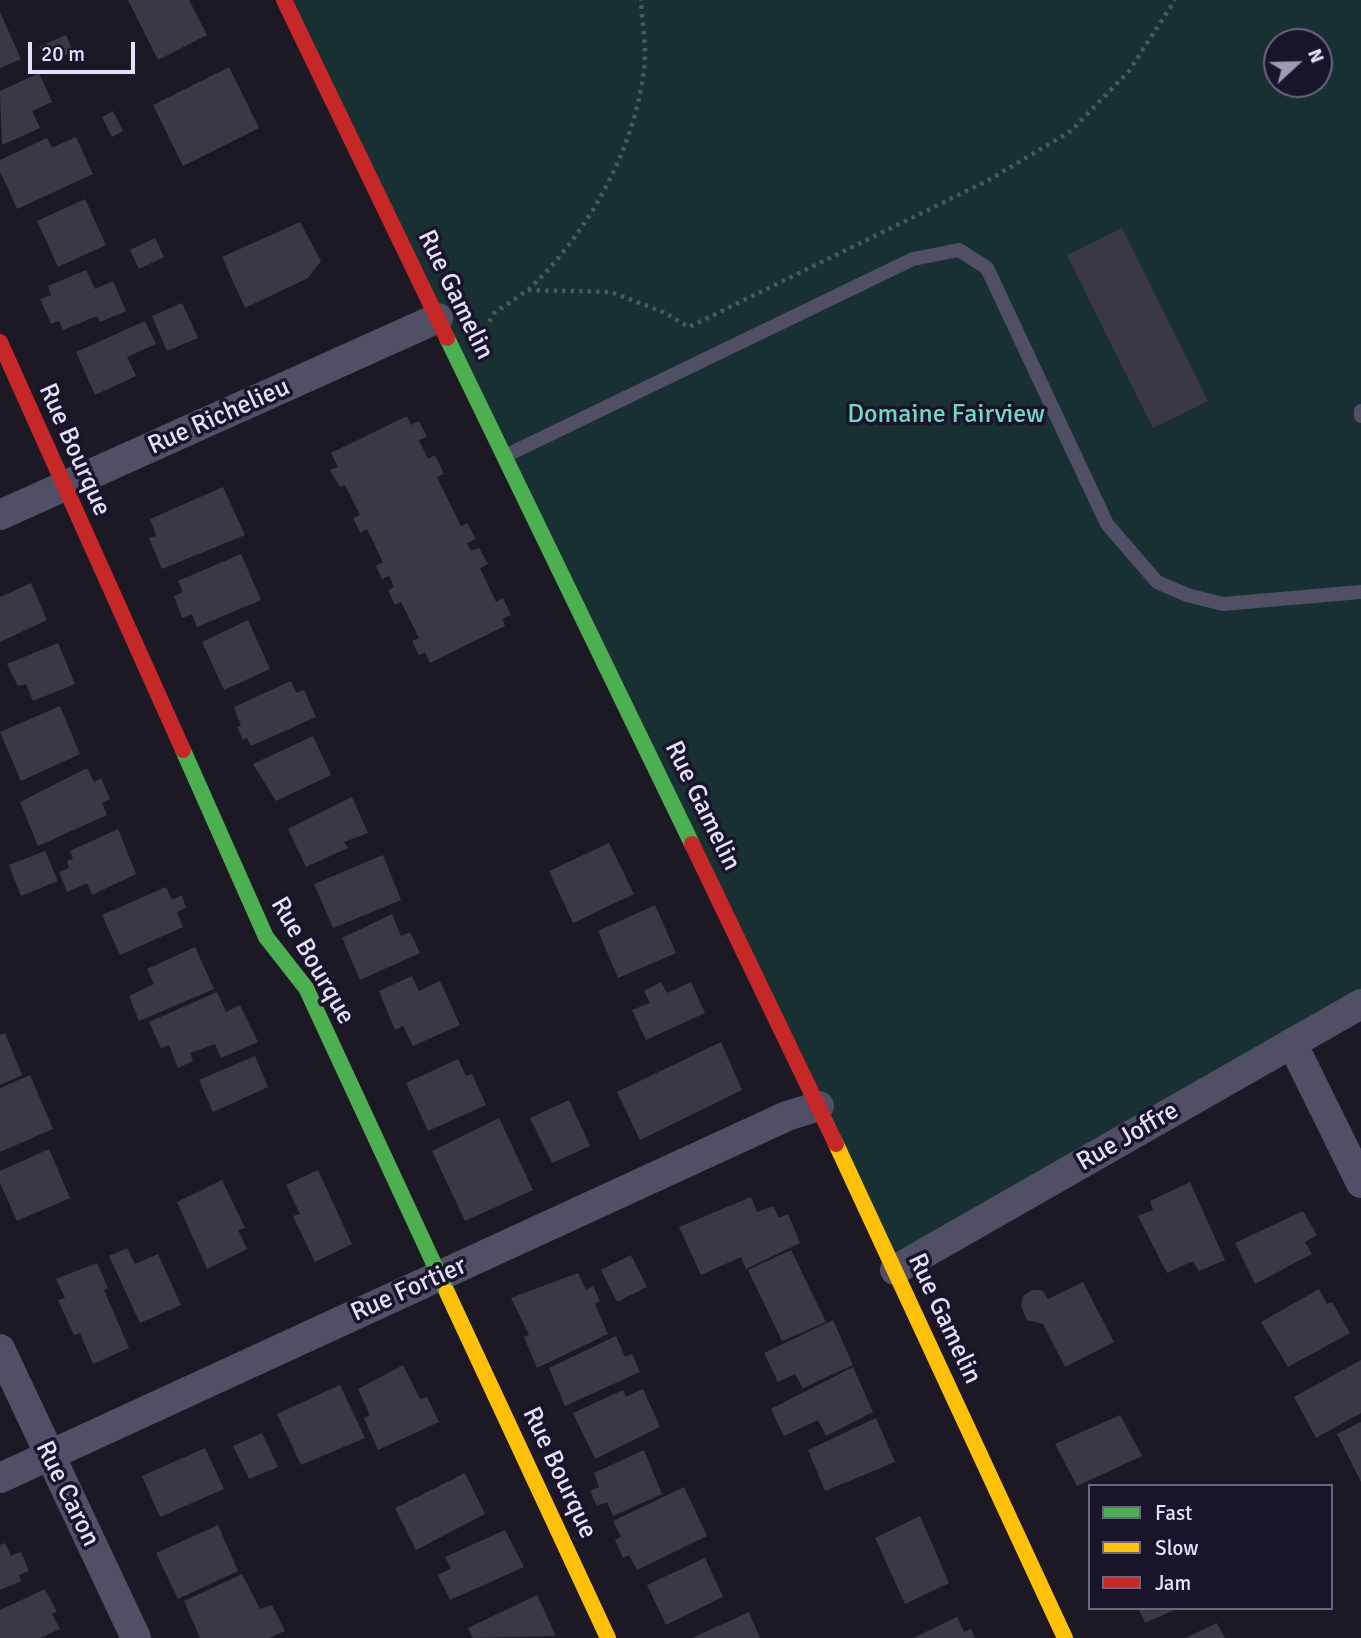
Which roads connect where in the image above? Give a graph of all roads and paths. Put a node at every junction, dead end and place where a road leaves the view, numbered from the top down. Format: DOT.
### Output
graph roads {
  1 [pos="284,0"];
  2 [pos="641,0"];
  3 [pos="1175,0"];
  4 [pos="528,290"];
  5 [pos="438,318"];
  6 [pos="482,334"];
  7 [pos="0,342"];
  8 [pos="505,456"];
  9 [pos="65,487"];
  10 [pos="0,515"];
  11 [pos="1361,592"];
  12 [pos="1361,1004"];
  13 [pos="1292,1043"];
  14 [pos="819,1106"];
  15 [pos="1361,1184"];
  16 [pos="895,1270"];
  17 [pos="441,1276"];
  18 [pos="0,1349"];
  19 [pos="48,1456"];
  20 [pos="0,1478"];
  21 [pos="136,1638"];
  22 [pos="608,1638"];
  23 [pos="1065,1638"];
  1 -- 5 [label="street, Rue Gamelin"];
  2 -- 4 [label="path"];
  3 -- 4 [label="path"];
  4 -- 6 [label="path"];
  5 -- 8 [label="street, Rue Gamelin"];
  5 -- 9 [label="street, Rue Richelieu"];
  7 -- 9 [label="street, Rue Bourque"];
  8 -- 11 [label="lane"];
  8 -- 14 [label="street, Rue Gamelin"];
  9 -- 10 [label="street, Rue Richelieu"];
  9 -- 17 [label="street, Rue Bourque"];
  12 -- 13 [label="street, Rue Joffre"];
  13 -- 15 [label="street"];
  13 -- 16 [label="street, Rue Joffre"];
  14 -- 16 [label="street, Rue Gamelin"];
  14 -- 17 [label="street, Rue Fortier"];
  16 -- 23 [label="street, Rue Gamelin"];
  17 -- 19 [label="street, Rue Fortier"];
  17 -- 22 [label="street, Rue Bourque"];
  18 -- 19 [label="street, Rue Caron"];
  19 -- 20 [label="street, Rue Fortier"];
  19 -- 21 [label="street, Rue Caron"];
}
